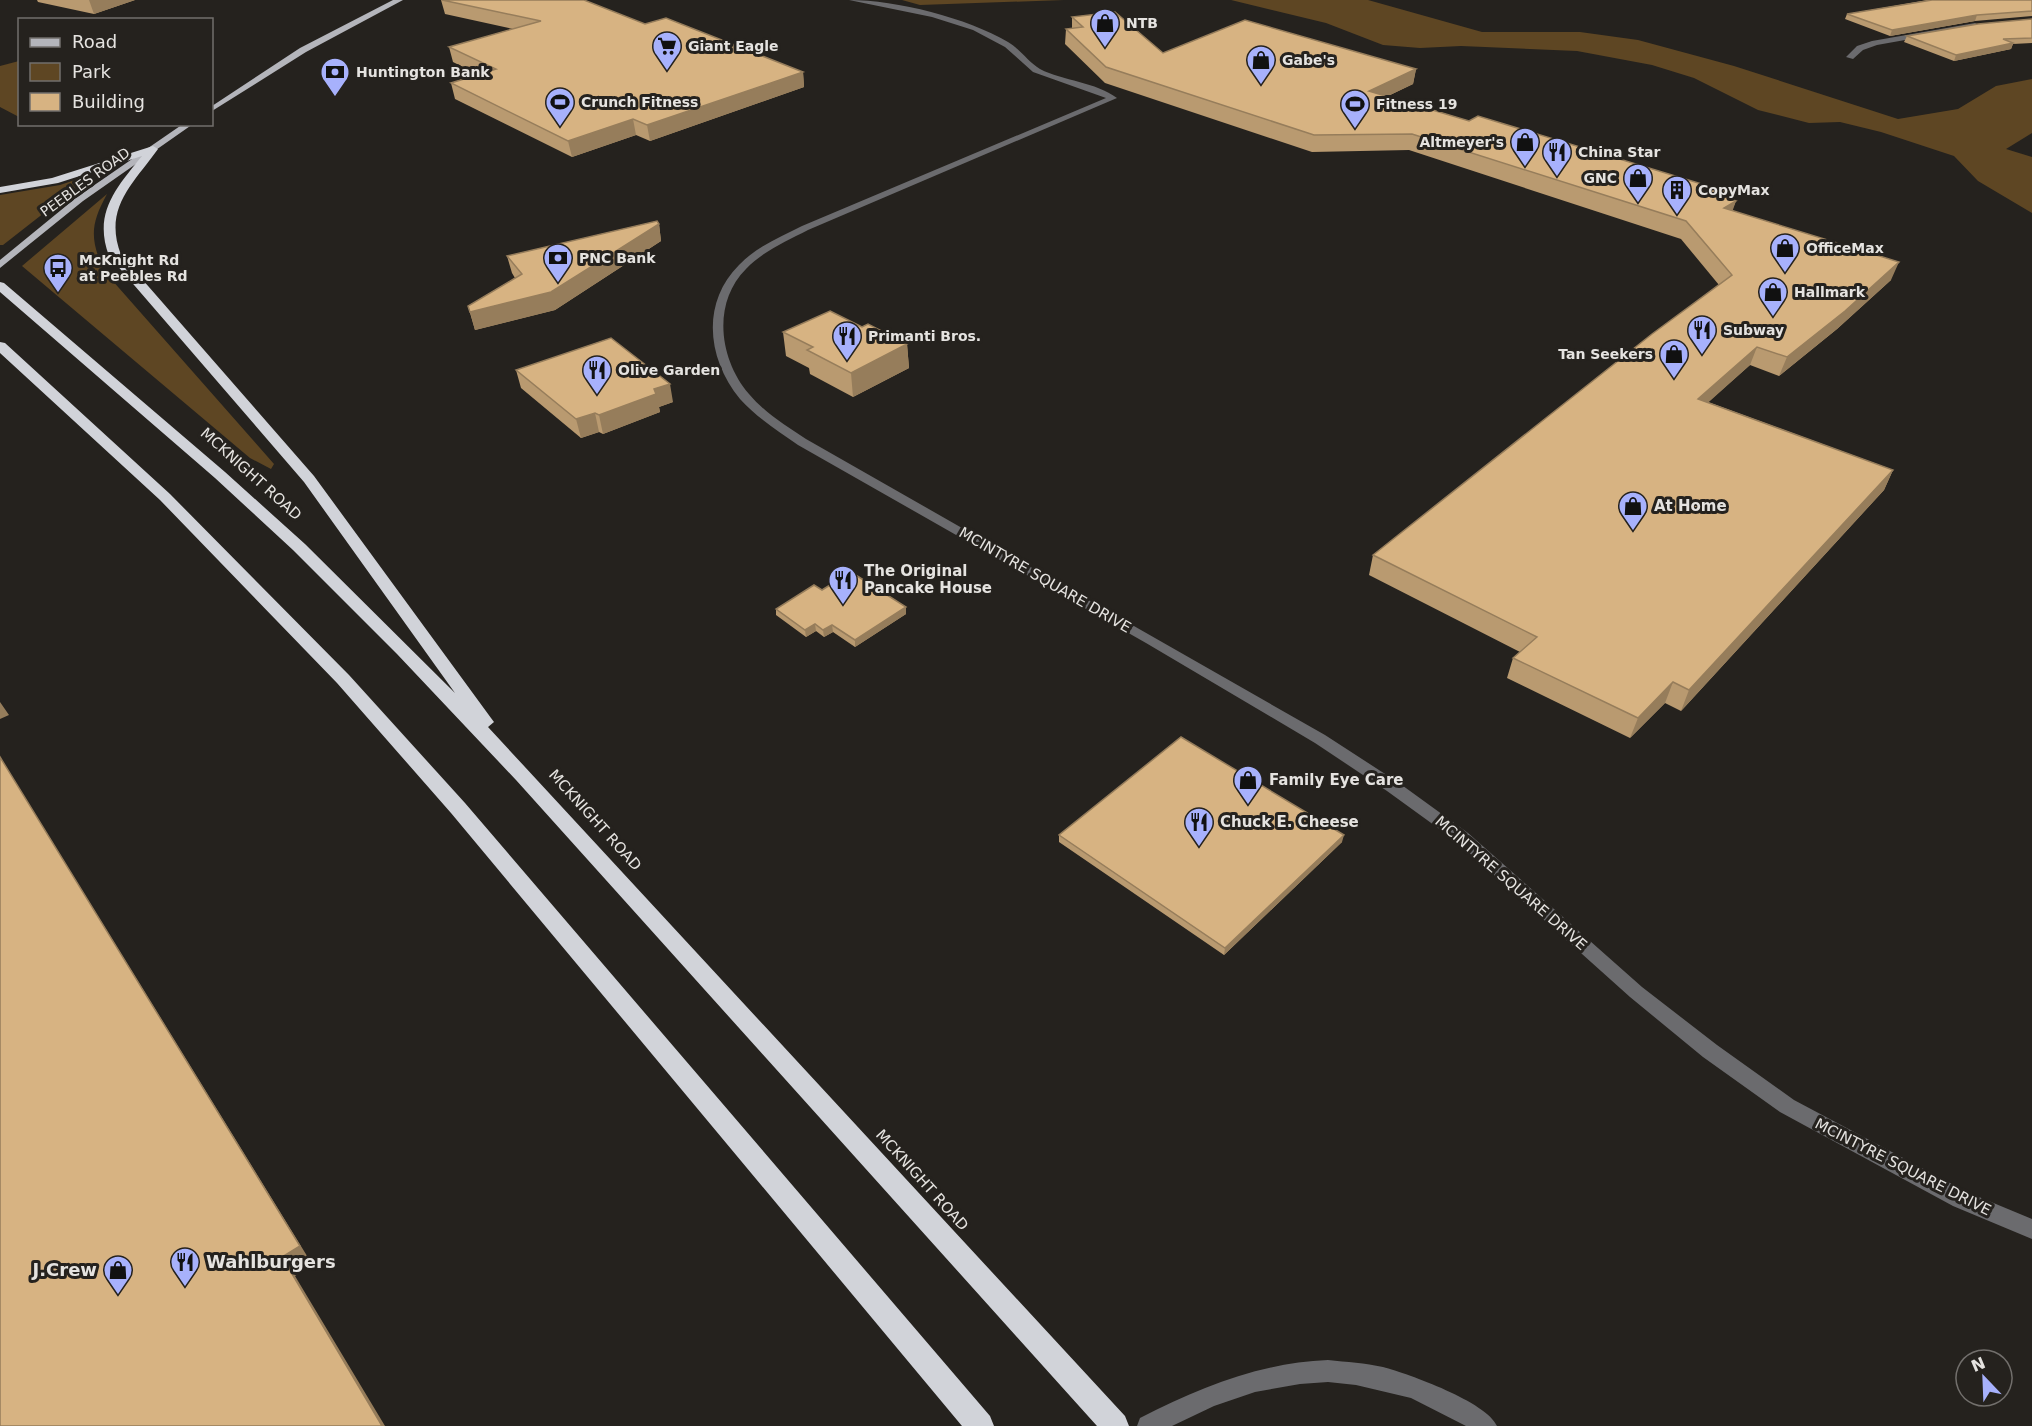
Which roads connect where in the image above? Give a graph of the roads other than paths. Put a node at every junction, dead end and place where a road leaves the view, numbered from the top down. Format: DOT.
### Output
graph roads {
  1 [pos="399,0"];
  2 [pos="853,0"];
  3 [pos="1984,24"];
  4 [pos="1850,57"];
  5 [pos="213,108"];
  6 [pos="186,126"];
  7 [pos="153,149"];
  8 [pos="0,190"];
  9 [pos="0,265"];
  10 [pos="0,286"];
  11 [pos="2,351"];
  12 [pos="523,775"];
  13 [pos="2032,1229"];
  14 [pos="980,1426"];
  15 [pos="1115,1426"];
  16 [pos="1148,1426"];
  17 [pos="1486,1426"];
  1 -- 5 [label="main road"];
  2 -- 13 [label="street, MCINTYRE SQUARE DRIVE"];
  3 -- 4 [label="street"];
  6 -- 7 [label="main road, PEEBLES ROAD"];
  7 -- 8 [label="highway"];
  7 -- 9 [label="main road, PEEBLES ROAD"];
  7 -- 12 [label="highway"];
  10 -- 12 [label="highway, MCKNIGHT ROAD"];
  11 -- 14 [label="highway"];
  12 -- 15 [label="highway, MCKNIGHT ROAD"];
  16 -- 17 [label="street"];
}
